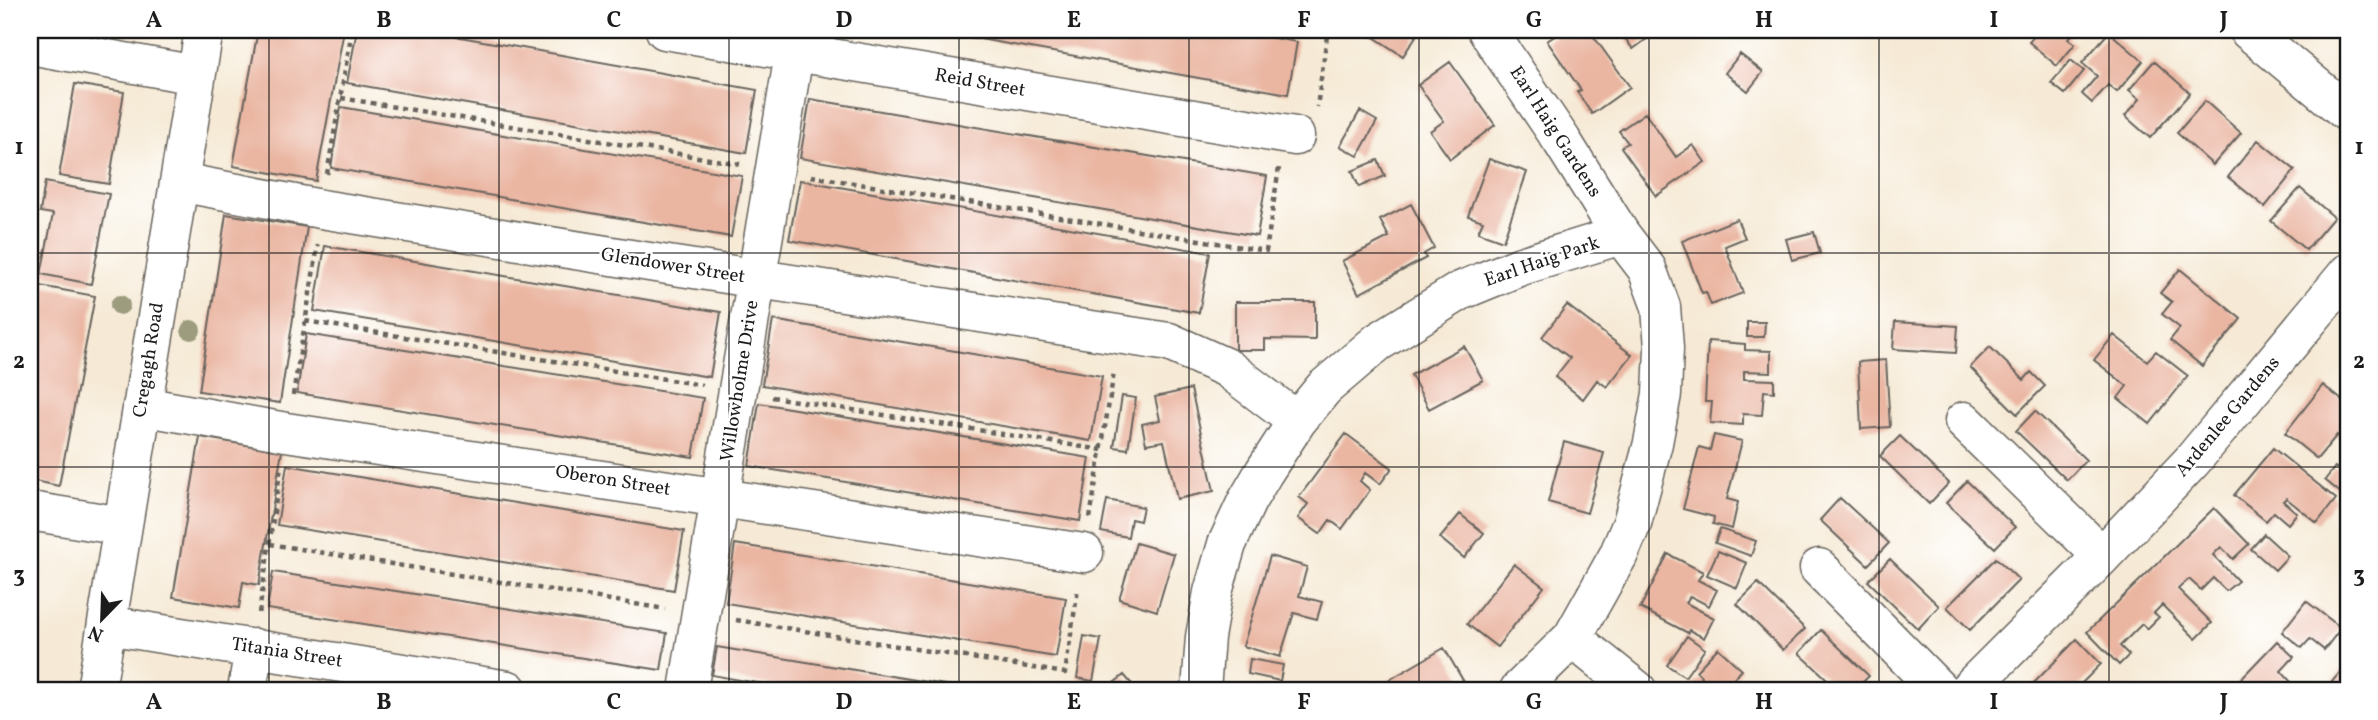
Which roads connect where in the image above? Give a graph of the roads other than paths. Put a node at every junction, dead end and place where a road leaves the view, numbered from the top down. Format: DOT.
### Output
graph roads {
  1 [pos="204,30"];
  2 [pos="665,30"];
  3 [pos="1487,30"];
  4 [pos="2248,30"];
  5 [pos="796,41"];
  6 [pos="30,45"];
  7 [pos="196,75"];
  8 [pos="2348,113"];
  9 [pos="1295,136"];
  10 [pos="179,182"];
  11 [pos="1621,235"];
  12 [pos="2348,273"];
  13 [pos="756,279"];
  14 [pos="142,406"];
  15 [pos="1297,421"];
  16 [pos="1964,421"];
  17 [pos="721,498"];
  18 [pos="30,511"];
  19 [pos="122,526"];
  20 [pos="1084,553"];
  21 [pos="2102,556"];
  22 [pos="1819,568"];
  23 [pos="107,625"];
  24 [pos="1572,638"];
  25 [pos="254,648"];
  26 [pos="96,690"];
  27 [pos="247,690"];
  28 [pos="508,690"];
  29 [pos="688,690"];
  30 [pos="1201,690"];
  31 [pos="1519,690"];
  32 [pos="1637,690"];
  33 [pos="1938,690"];
  34 [pos="1968,690"];
  1 -- 7 [label="street, Cregagh Road"];
  2 -- 5 [label="street, Reid Street"];
  3 -- 11 [label="street, Earl Haig Gardens"];
  4 -- 8 [label="street"];
  5 -- 9 [label="street, Reid Street"];
  5 -- 13 [label="street, Willowholme Drive"];
  6 -- 7 [label="street"];
  7 -- 10 [label="street, Cregagh Road"];
  10 -- 13 [label="street, Glendower Street"];
  10 -- 14 [label="street, Cregagh Road"];
  11 -- 15 [label="street, Earl Haig Park"];
  11 -- 24 [label="street, Earl Haig Park"];
  12 -- 21 [label="street, Ardenlee Gardens"];
  13 -- 15 [label="street, Glendower Street"];
  13 -- 17 [label="street, Willowholme Drive"];
  14 -- 17 [label="street, Oberon Street"];
  14 -- 19 [label="street, Cregagh Road"];
  15 -- 30 [label="street, Earl Haig Park"];
  16 -- 21 [label="street"];
  17 -- 20 [label="street, Oberon Street"];
  17 -- 29 [label="street, Willowholme Drive"];
  18 -- 19 [label="street"];
  19 -- 23 [label="street, Cregagh Road"];
  21 -- 34 [label="street, Ardenlee Gardens"];
  22 -- 33 [label="street"];
  23 -- 25 [label="street, Titania Street"];
  23 -- 26 [label="street, Cregagh Road"];
  24 -- 31 [label="street, Earl Haig Park"];
  24 -- 32 [label="street"];
  25 -- 27 [label="street"];
  25 -- 28 [label="street, Titania Street"];
}
